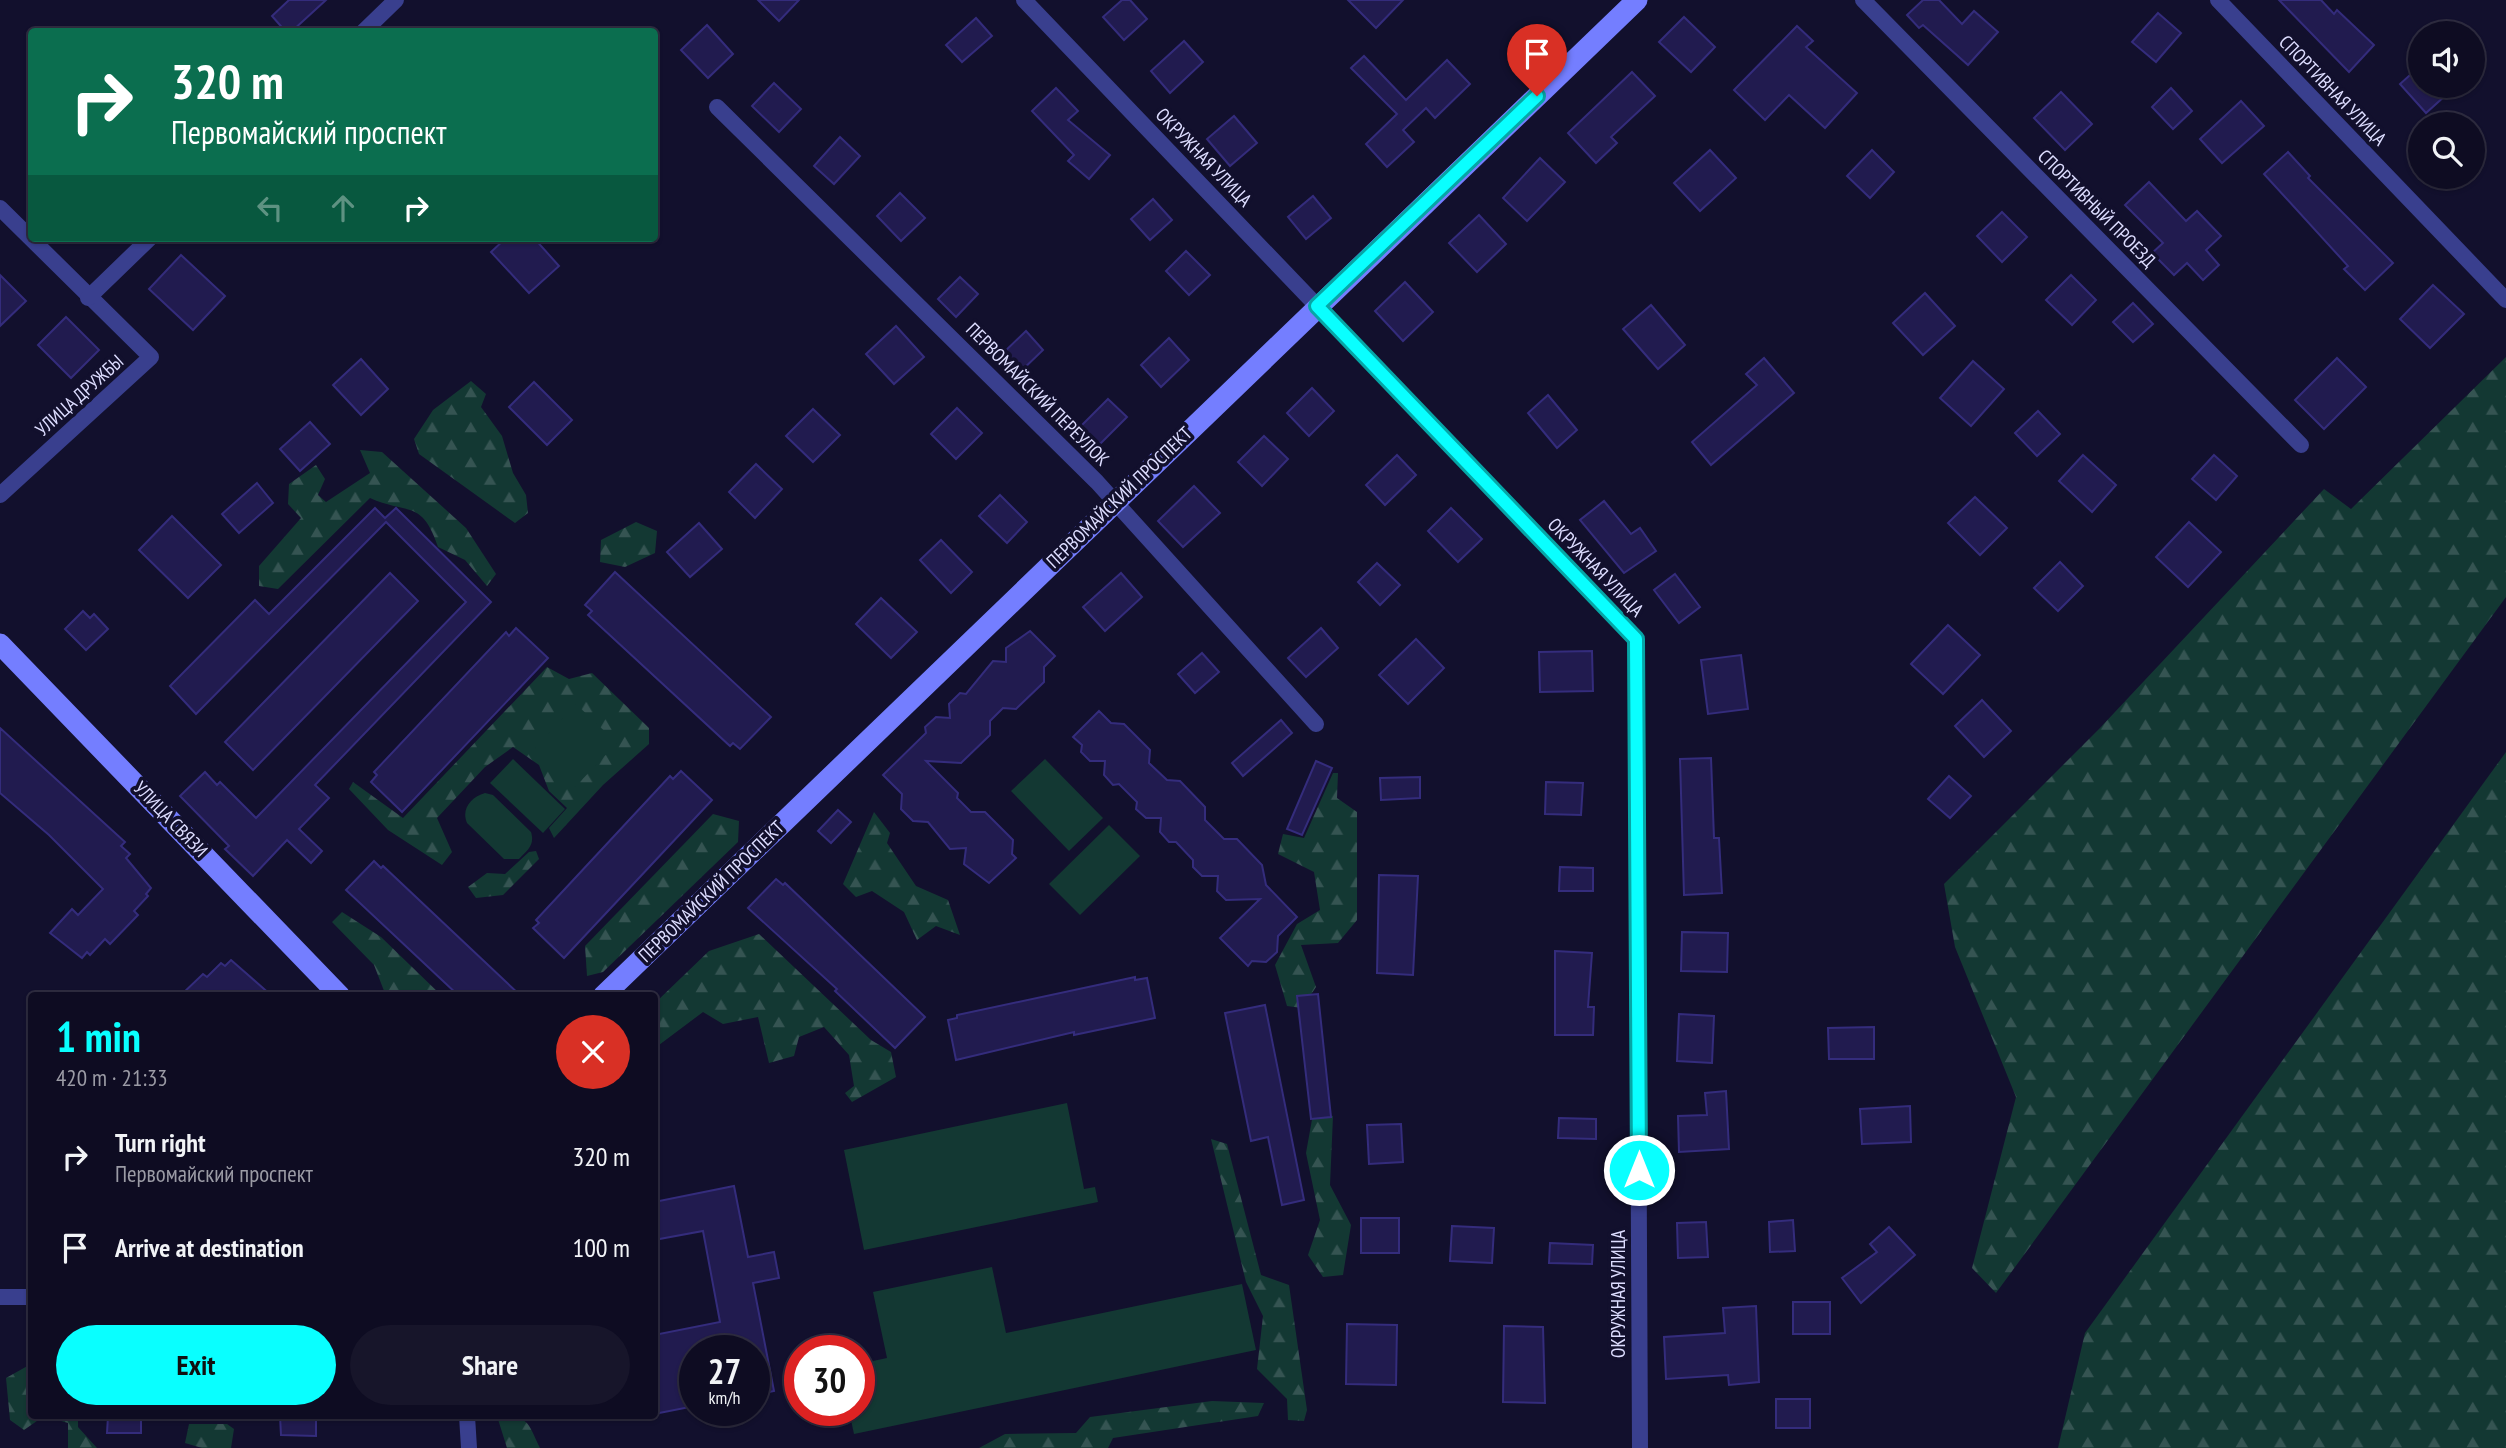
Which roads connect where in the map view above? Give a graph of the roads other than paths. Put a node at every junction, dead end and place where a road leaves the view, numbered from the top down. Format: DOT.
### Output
graph roads {
  1 [pos="396,0"];
  2 [pos="1024,0"];
  3 [pos="1637,0"];
  4 [pos="1863,0"];
  5 [pos="2218,0"];
  6 [pos="367,28"];
  7 [pos="717,107"];
  8 [pos="0,208"];
  9 [pos="28,237"];
  10 [pos="33,242"];
  11 [pos="146,242"];
  12 [pos="88,298"];
  13 [pos="2506,300"];
  14 [pos="1317,306"];
  15 [pos="2301,445"];
  16 [pos="0,495"];
  17 [pos="1115,501"];
  18 [pos="0,644"];
  19 [pos="1316,724"];
  20 [pos="336,992"];
  21 [pos="607,992"];
  22 [pos="0,1297"];
  23 [pos="28,1297"];
  24 [pos="464,1419"];
  25 [pos="469,1448"];
  26 [pos="1640,1448"];
  1 -- 6 [label="street"];
  2 -- 14 [label="street, ОКРУЖНАЯ УЛИЦА"];
  3 -- 14 [label="street, ПЕРВОМАЙСКИЙ ПРОСПЕКТ"];
  4 -- 15 [label="street, СПОРТИВНЫЙ ПРОЕЗД"];
  5 -- 13 [label="street, СПОРТИВНАЯ УЛИЦА"];
  7 -- 17 [label="street, ПЕРВОМАЙСКИЙ ПЕРЕУЛОК"];
  8 -- 9 [label="street"];
  10 -- 12 [label="street"];
  11 -- 12 [label="street"];
  12 -- 16 [label="street, УЛИЦА ДРУЖБЫ"];
  14 -- 17 [label="street, ПЕРВОМАЙСКИЙ ПРОСПЕКТ"];
  14 -- 26 [label="street, ОКРУЖНАЯ УЛИЦА"];
  17 -- 19 [label="street, ПЕРВОМАЙСКИЙ ПЕРЕУЛОК"];
  17 -- 21 [label="street, ПЕРВОМАЙСКИЙ ПРОСПЕКТ"];
  18 -- 20 [label="street, УЛИЦА СВЯЗИ"];
  22 -- 23 [label="street"];
  24 -- 25 [label="street"];
}
